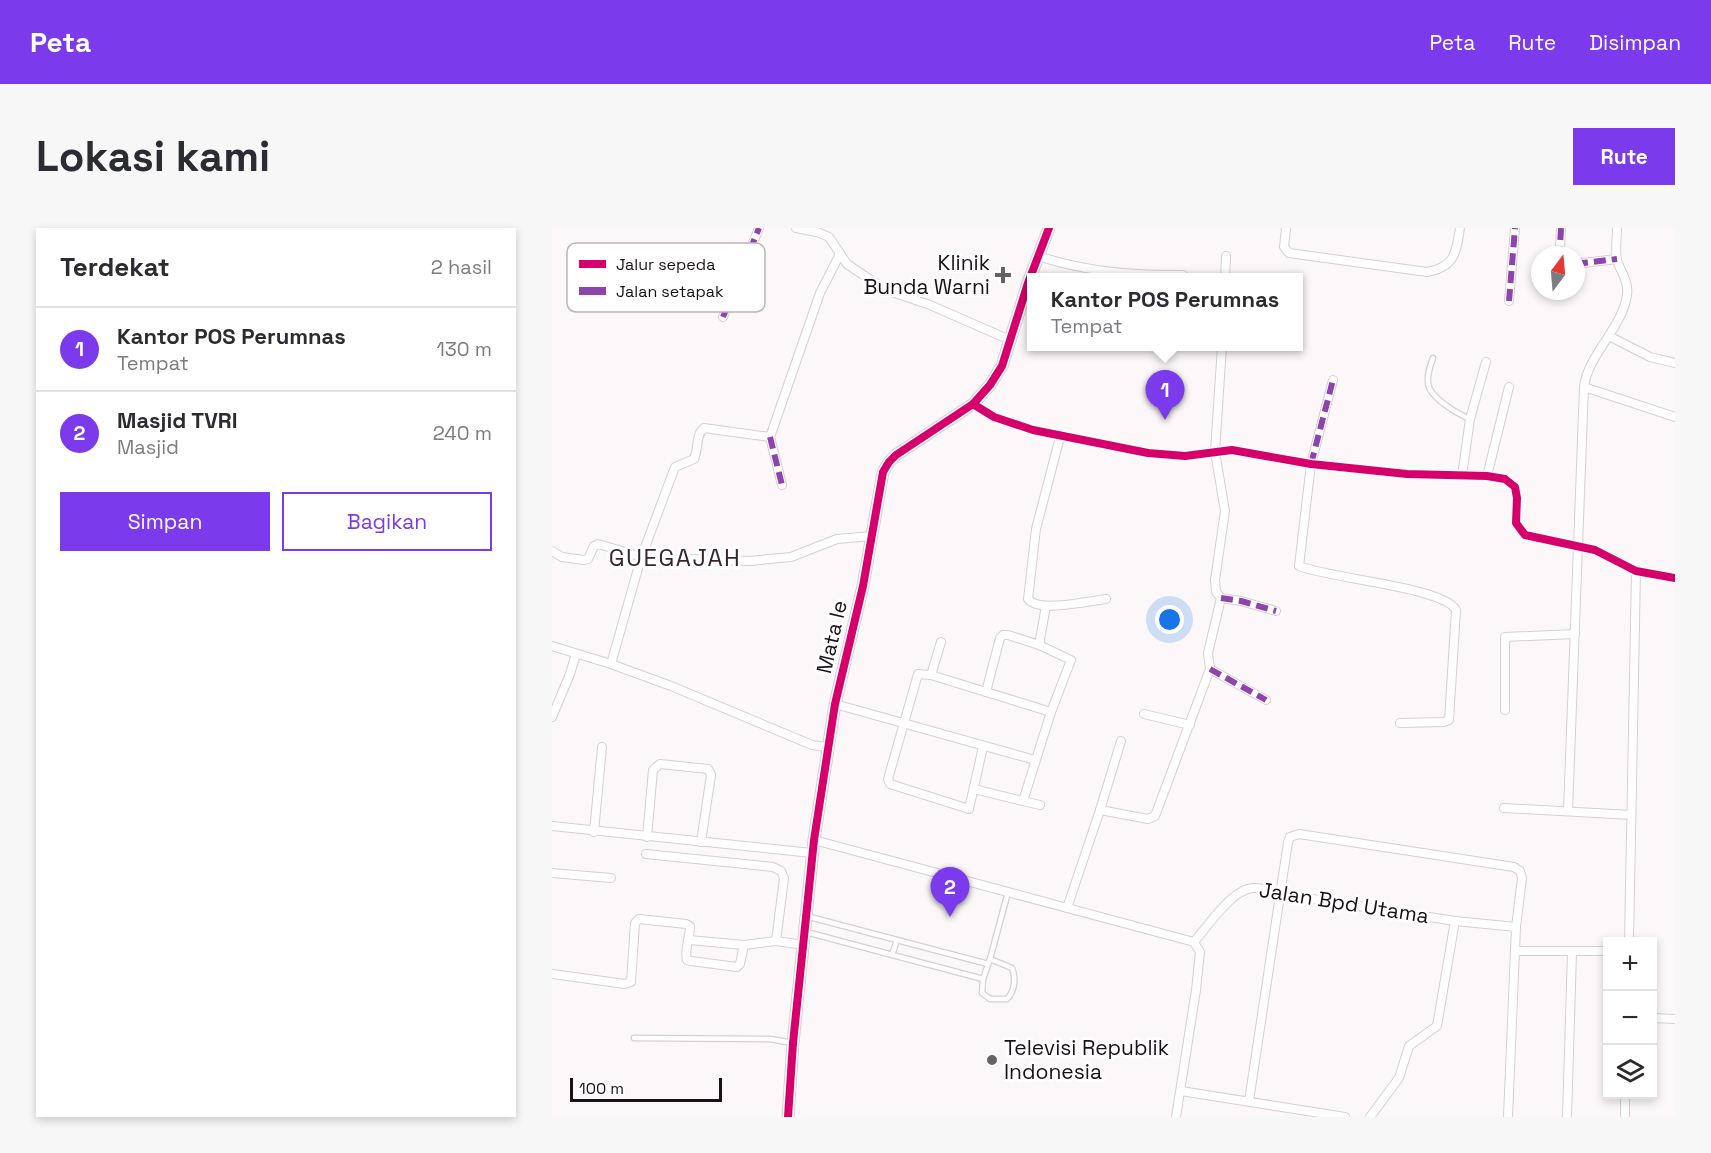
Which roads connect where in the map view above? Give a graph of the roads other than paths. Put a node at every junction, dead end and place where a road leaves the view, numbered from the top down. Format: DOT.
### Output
graph roads {
  1 [pos="759,228"];
  2 [pos="796,228"];
  3 [pos="1049,228"];
  4 [pos="1286,228"];
  5 [pos="1460,228"];
  6 [pos="1515,228"];
  7 [pos="1561,228"];
  8 [pos="1617,228"];
  9 [pos="753,243"];
  10 [pos="1560,246"];
  11 [pos="840,254"];
  12 [pos="1038,256"];
  13 [pos="1226,256"];
  14 [pos="1617,259"];
  15 [pos="1585,263"];
  16 [pos="1032,273"];
  17 [pos="1113,273"];
  18 [pos="1225,273"];
  19 [pos="1027,289"];
  20 [pos="1509,301"];
  21 [pos="725,312"];
  22 [pos="723,317"];
  23 [pos="1609,336"];
  24 [pos="1010,340"];
  25 [pos="1222,351"];
  26 [pos="1433,358"];
  27 [pos="1486,362"];
  28 [pos="1675,363"];
  29 [pos="1333,380"];
  30 [pos="1509,387"];
  31 [pos="1584,387"];
  32 [pos="973,404"];
  33 [pos="1675,417"];
  34 [pos="1470,419"];
  35 [pos="1060,436"];
  36 [pos="770,437"];
  37 [pos="1215,452"];
  38 [pos="1311,464"];
  39 [pos="1462,476"];
  40 [pos="1487,476"];
  41 [pos="782,485"];
  42 [pos="872,536"];
  43 [pos="1578,546"];
  44 [pos="552,551"];
  45 [pos="641,558"];
  46 [pos="1636,571"];
  47 [pos="1675,578"];
  48 [pos="1221,598"];
  49 [pos="1106,599"];
  50 [pos="1047,606"];
  51 [pos="1276,611"];
  52 [pos="1575,634"];
  53 [pos="941,642"];
  54 [pos="1039,645"];
  55 [pos="552,646"];
  56 [pos="576,654"];
  57 [pos="611,664"];
  58 [pos="1210,669"];
  59 [pos="931,675"];
  60 [pos="986,692"];
  61 [pos="1266,700"];
  62 [pos="835,704"];
  63 [pos="1505,710"];
  64 [pos="1051,712"];
  65 [pos="1144,714"];
  66 [pos="552,717"];
  67 [pos="1400,723"];
  68 [pos="904,724"];
  69 [pos="1190,725"];
  70 [pos="1120,741"];
  71 [pos="602,747"];
  72 [pos="828,747"];
  73 [pos="983,747"];
  74 [pos="1035,760"];
  75 [pos="974,789"];
  76 [pos="1023,801"];
  77 [pos="1040,805"];
  78 [pos="1504,808"];
  79 [pos="1100,810"];
  80 [pos="1568,811"];
  81 [pos="1630,815"];
  82 [pos="552,826"];
  83 [pos="594,832"];
  84 [pos="647,837"];
  85 [pos="814,840"];
  86 [pos="701,842"];
  87 [pos="812,853"];
  88 [pos="646,854"];
  89 [pos="552,873"];
  90 [pos="611,878"];
  91 [pos="1008,892"];
  92 [pos="1281,894"];
  93 [pos="1067,908"];
  94 [pos="806,916"];
  95 [pos="1455,921"];
  96 [pos="1516,927"];
  97 [pos="804,931"];
  98 [pos="1629,937"];
  99 [pos="689,940"];
  100 [pos="897,940"];
  101 [pos="776,941"];
  102 [pos="1194,942"];
  103 [pos="744,945"];
  104 [pos="804,945"];
  105 [pos="1515,951"];
  106 [pos="1603,951"];
  107 [pos="1572,952"];
  108 [pos="892,955"];
  109 [pos="989,961"];
  110 [pos="552,974"];
  111 [pos="983,979"];
  112 [pos="1657,1018"];
  113 [pos="1675,1019"];
  114 [pos="634,1038"];
  115 [pos="793,1044"];
  116 [pos="1181,1090"];
  117 [pos="1625,1099"];
  118 [pos="1249,1101"];
  119 [pos="788,1117"];
  120 [pos="1176,1117"];
  121 [pos="1345,1117"];
  122 [pos="1370,1117"];
  123 [pos="1508,1117"];
  124 [pos="1567,1117"];
  125 [pos="1625,1117"];
  1 -- 9 [label="street"];
  2 -- 11 [label="street"];
  3 -- 12 [label="street, Mata Ie"];
  4 -- 5 [label="street"];
  6 -- 20 [label="street"];
  7 -- 10 [label="street"];
  8 -- 14 [label="street"];
  11 -- 24 [label="street"];
  11 -- 36 [label="street"];
  12 -- 16 [label="street, Mata Ie"];
  12 -- 17 [label="street"];
  13 -- 18 [label="street"];
  14 -- 15 [label="street"];
  14 -- 23 [label="street"];
  19 -- 24 [label="street, Mata Ie"];
  21 -- 22 [label="street"];
  23 -- 28 [label="street"];
  23 -- 31 [label="street"];
  24 -- 32 [label="street, Mata Ie"];
  25 -- 37 [label="street"];
  26 -- 34 [label="lane"];
  27 -- 34 [label="street"];
  29 -- 38 [label="street"];
  30 -- 40 [label="street"];
  31 -- 33 [label="street"];
  31 -- 43 [label="street"];
  32 -- 35 [label="street"];
  32 -- 42 [label="street, Mata Ie"];
  34 -- 39 [label="street"];
  35 -- 37 [label="street"];
  35 -- 50 [label="street"];
  36 -- 41 [label="street"];
  36 -- 45 [label="street"];
  37 -- 38 [label="street"];
  37 -- 48 [label="street"];
  38 -- 39 [label="street"];
  38 -- 67 [label="street"];
  39 -- 40 [label="street"];
  40 -- 43 [label="street"];
  42 -- 45 [label="street"];
  42 -- 62 [label="street, Mata Ie"];
  43 -- 46 [label="street"];
  43 -- 52 [label="street"];
  44 -- 45 [label="street"];
  45 -- 57 [label="street"];
  46 -- 47 [label="street"];
  46 -- 81 [label="street"];
  48 -- 51 [label="street"];
  48 -- 58 [label="street"];
  49 -- 50 [label="street"];
  50 -- 54 [label="street"];
  52 -- 63 [label="street"];
  52 -- 80 [label="street"];
  53 -- 59 [label="street"];
  54 -- 60 [label="street"];
  54 -- 64 [label="street"];
  55 -- 56 [label="street"];
  56 -- 57 [label="street"];
  56 -- 66 [label="street"];
  57 -- 72 [label="street"];
  58 -- 61 [label="street"];
  58 -- 69 [label="street"];
  59 -- 60 [label="street"];
  59 -- 68 [label="street"];
  60 -- 64 [label="street"];
  62 -- 68 [label="street"];
  62 -- 72 [label="street, Mata Ie"];
  64 -- 74 [label="street"];
  65 -- 69 [label="street"];
  68 -- 73 [label="street"];
  68 -- 75 [label="street"];
  69 -- 79 [label="street"];
  70 -- 79 [label="street"];
  71 -- 83 [label="street"];
  72 -- 85 [label="street, Mata Ie"];
  73 -- 74 [label="street"];
  73 -- 75 [label="street"];
  74 -- 76 [label="street"];
  75 -- 76 [label="street"];
  76 -- 77 [label="street"];
  78 -- 80 [label="street"];
  79 -- 93 [label="street"];
  80 -- 81 [label="street"];
  81 -- 98 [label="street"];
  82 -- 83 [label="street"];
  83 -- 84 [label="street"];
  84 -- 86 [label="street"];
  84 -- 86 [label="street"];
  85 -- 87 [label="street, Mata Ie"];
  85 -- 91 [label="street"];
  86 -- 87 [label="street"];
  87 -- 94 [label="street, Mata Ie"];
  88 -- 101 [label="street"];
  89 -- 90 [label="street"];
  91 -- 93 [label="street"];
  91 -- 109 [label="lane"];
  92 -- 95 [label="street, Jalan Bpd Utama"];
  92 -- 96 [label="street"];
  92 -- 102 [label="street, Jalan Bpd Utama"];
  92 -- 118 [label="street"];
  93 -- 102 [label="street"];
  94 -- 97 [label="street, Mata Ie"];
  94 -- 100 [label="lane"];
  95 -- 96 [label="street, Jalan Bpd Utama"];
  95 -- 122 [label="street"];
  96 -- 105 [label="street"];
  97 -- 104 [label="street, Mata Ie"];
  97 -- 108 [label="lane"];
  99 -- 103 [label="street"];
  99 -- 103 [label="street"];
  99 -- 110 [label="street"];
  100 -- 108 [label="lane"];
  100 -- 109 [label="lane"];
  101 -- 103 [label="street"];
  101 -- 104 [label="street"];
  102 -- 116 [label="street"];
  104 -- 115 [label="street, Mata Ie"];
  105 -- 107 [label="street"];
  105 -- 123 [label="street"];
  106 -- 107 [label="street"];
  107 -- 124 [label="street"];
  108 -- 111 [label="lane"];
  109 -- 111 [label="lane"];
  109 -- 111 [label="lane"];
  112 -- 113 [label="street"];
  114 -- 115 [label="lane"];
  115 -- 119 [label="street, Mata Ie"];
  116 -- 118 [label="street"];
  116 -- 120 [label="street"];
  117 -- 125 [label="street"];
  118 -- 121 [label="street"];
}
